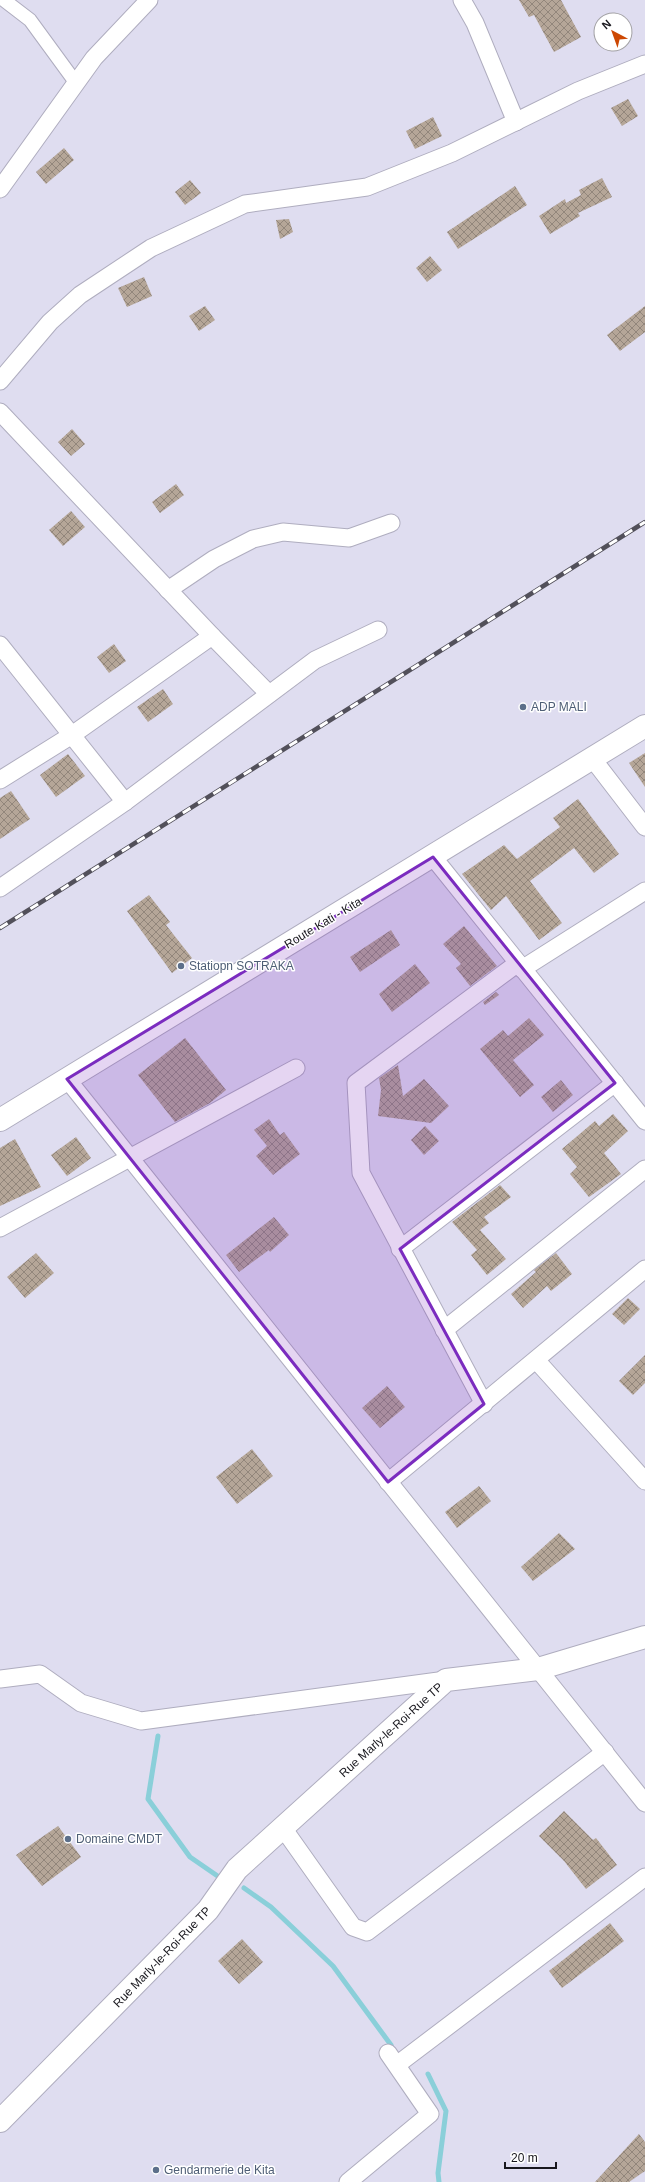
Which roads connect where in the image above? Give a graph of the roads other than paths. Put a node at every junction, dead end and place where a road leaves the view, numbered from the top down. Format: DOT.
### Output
graph roads {
  1 [pos="4,0"];
  2 [pos="149,0"];
  3 [pos="462,0"];
  4 [pos="645,64"];
  5 [pos="76,83"];
  6 [pos="516,122"];
  7 [pos="0,189"];
  8 [pos="0,381"];
  9 [pos="0,412"];
  10 [pos="391,523"];
  11 [pos="168,590"];
  12 [pos="378,630"];
  13 [pos="212,636"];
  14 [pos="0,645"];
  15 [pos="269,694"];
  16 [pos="645,726"];
  17 [pos="72,735"];
  18 [pos="592,758"];
  19 [pos="0,780"];
  20 [pos="125,802"];
  21 [pos="645,827"];
  22 [pos="433,857"];
  23 [pos="0,888"];
  24 [pos="645,891"];
  25 [pos="520,966"];
  26 [pos="296,1068"];
  27 [pos="67,1079"];
  28 [pos="615,1083"];
  29 [pos="0,1120"];
  30 [pos="645,1121"];
  31 [pos="130,1157"];
  32 [pos="645,1169"];
  33 [pos="0,1228"];
  34 [pos="400,1249"];
  35 [pos="645,1269"];
  36 [pos="444,1330"];
  37 [pos="536,1360"];
  38 [pos="484,1404"];
  39 [pos="645,1481"];
  40 [pos="388,1482"];
  41 [pos="645,1637"];
  42 [pos="538,1669"];
  43 [pos="0,1679"];
  44 [pos="446,1680"];
  45 [pos="604,1752"];
  46 [pos="645,1803"];
  47 [pos="283,1828"];
  48 [pos="645,1878"];
  49 [pos="0,2121"];
  50 [pos="348,2182"];
  1 -- 5 [label="street"];
  2 -- 5 [label="street"];
  3 -- 6 [label="street"];
  4 -- 6 [label="street"];
  5 -- 7 [label="street"];
  6 -- 8 [label="street"];
  9 -- 11 [label="street"];
  10 -- 11 [label="street"];
  11 -- 13 [label="street"];
  12 -- 15 [label="street"];
  13 -- 15 [label="street"];
  13 -- 17 [label="street"];
  14 -- 17 [label="street"];
  15 -- 20 [label="street"];
  16 -- 18 [label="street, Route Kati - Kita"];
  17 -- 19 [label="street"];
  17 -- 20 [label="street"];
  18 -- 21 [label="street"];
  18 -- 22 [label="street, Route Kati - Kita"];
  20 -- 23 [label="street"];
  22 -- 25 [label="street"];
  22 -- 27 [label="street, Route Kati - Kita"];
  24 -- 25 [label="street"];
  25 -- 28 [label="street"];
  25 -- 34 [label="street"];
  26 -- 31 [label="street"];
  27 -- 29 [label="street, Route Kati - Kita"];
  27 -- 31 [label="street"];
  28 -- 30 [label="street"];
  28 -- 34 [label="street"];
  31 -- 33 [label="street"];
  31 -- 40 [label="street"];
  32 -- 36 [label="street"];
  34 -- 36 [label="street"];
  35 -- 37 [label="street"];
  36 -- 38 [label="street"];
  37 -- 38 [label="street"];
  37 -- 39 [label="street"];
  38 -- 40 [label="street"];
  40 -- 42 [label="street"];
  41 -- 42 [label="street"];
  42 -- 44 [label="street"];
  42 -- 45 [label="street"];
  43 -- 44 [label="street"];
  44 -- 47 [label="street, Rue Marly-le-Roi-Rue TP"];
  45 -- 46 [label="street"];
  45 -- 47 [label="street"];
  47 -- 49 [label="street, Rue Marly-le-Roi-Rue TP"];
  48 -- 50 [label="street"];
}
